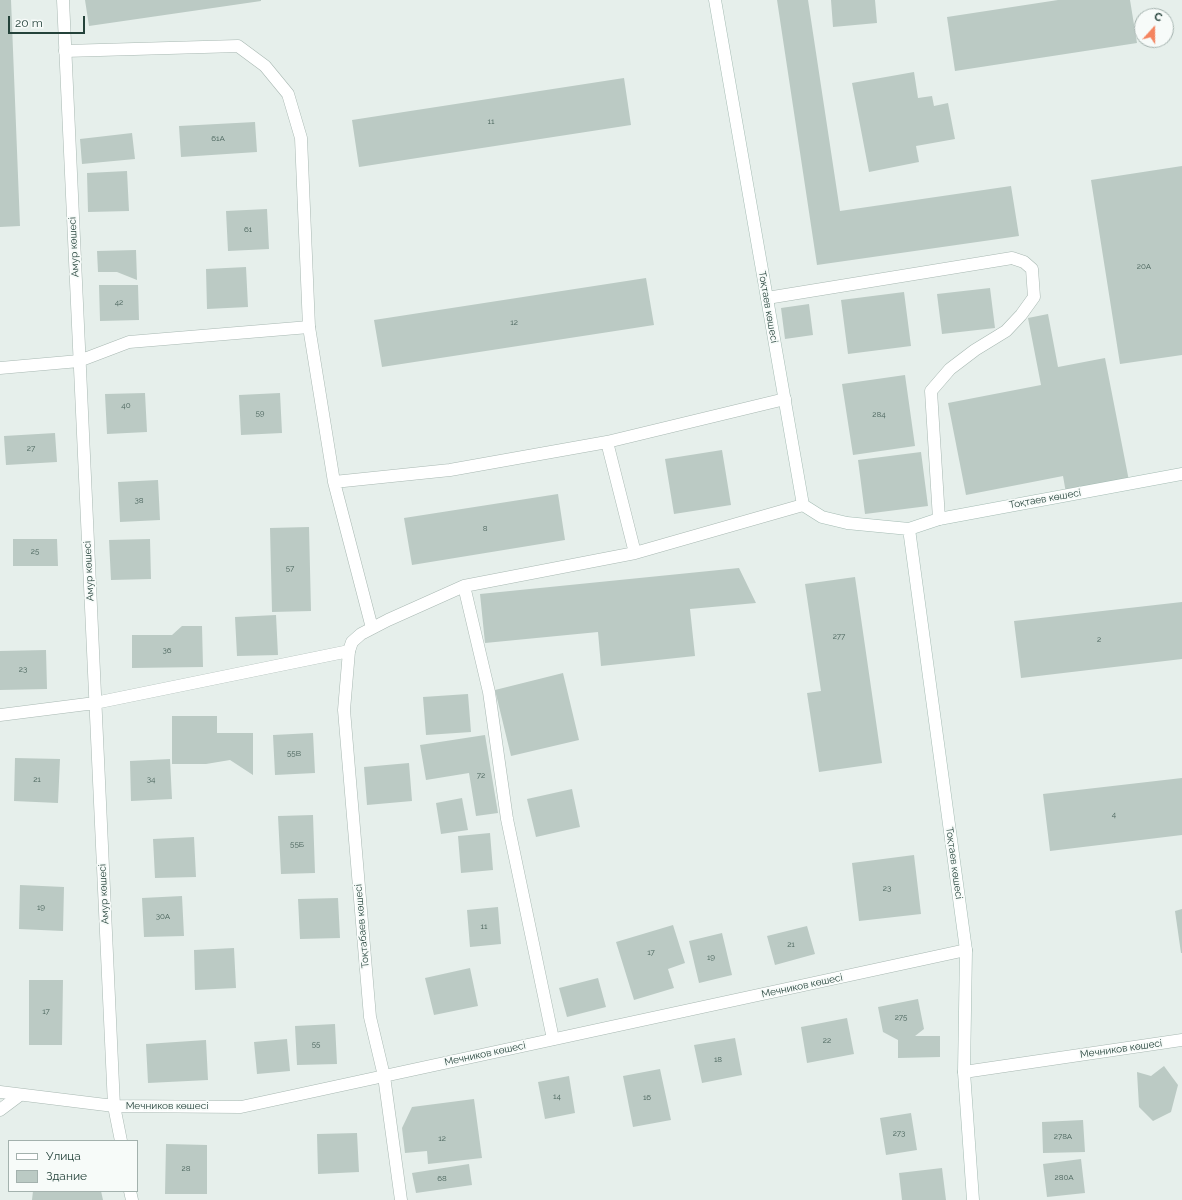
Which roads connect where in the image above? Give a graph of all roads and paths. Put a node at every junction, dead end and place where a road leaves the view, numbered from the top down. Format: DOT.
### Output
graph roads {
  1 [pos="63,0"];
  2 [pos="715,0"];
  3 [pos="65,51"];
  4 [pos="767,298"];
  5 [pos="309,327"];
  6 [pos="79,361"];
  7 [pos="0,368"];
  8 [pos="785,399"];
  9 [pos="607,442"];
  10 [pos="1182,474"];
  11 [pos="334,482"];
  12 [pos="803,505"];
  13 [pos="939,519"];
  14 [pos="909,529"];
  15 [pos="635,553"];
  16 [pos="464,586"];
  17 [pos="372,628"];
  18 [pos="349,651"];
  19 [pos="95,704"];
  20 [pos="0,715"];
  21 [pos="966,950"];
  22 [pos="553,1039"];
  23 [pos="1182,1040"];
  24 [pos="964,1072"];
  25 [pos="384,1076"];
  26 [pos="0,1092"];
  27 [pos="20,1095"];
  28 [pos="114,1106"];
  29 [pos="0,1110"];
  30 [pos="121,1140"];
  31 [pos="401,1200"];
  32 [pos="973,1200"];
  1 -- 3 [label="street, Амур көшесі"];
  2 -- 4 [label="street, Тоқтаев көшесі"];
  3 -- 5 [label="street"];
  3 -- 6 [label="street, Амур көшесі"];
  4 -- 8 [label="street, Тоқтаев көшесі"];
  4 -- 13 [label="street"];
  5 -- 6 [label="street"];
  5 -- 11 [label="street"];
  6 -- 7 [label="street"];
  6 -- 19 [label="street, Амур көшесі"];
  8 -- 9 [label="street"];
  8 -- 12 [label="street, Тоқтаев көшесі"];
  9 -- 11 [label="street"];
  9 -- 15 [label="street"];
  10 -- 13 [label="street, Тоқтаев көшесі"];
  11 -- 17 [label="street"];
  12 -- 14 [label="street, Тоқтаев көшесі"];
  12 -- 15 [label="street"];
  13 -- 14 [label="street, Тоқтаев көшесі"];
  14 -- 21 [label="street, Тоқтаев көшесі"];
  15 -- 16 [label="street"];
  16 -- 17 [label="street"];
  16 -- 22 [label="street"];
  17 -- 18 [label="street"];
  18 -- 19 [label="street"];
  18 -- 25 [label="street, Тоқтабаев көшесі"];
  19 -- 20 [label="street"];
  19 -- 28 [label="street, Амур көшесі"];
  21 -- 22 [label="street, Мечников көшесі"];
  21 -- 24 [label="street, Тоқтаев көшесі"];
  22 -- 25 [label="street, Мечников көшесі"];
  23 -- 24 [label="street, Мечников көшесі"];
  24 -- 32 [label="street, Тоқтаев көшесі"];
  25 -- 28 [label="street, Мечников көшесі"];
  25 -- 31 [label="street, Тоқтабаев көшесі"];
  26 -- 27 [label="street, Мечников көшесі"];
  27 -- 28 [label="street, Мечников көшесі"];
  27 -- 29 [label="street"];
  28 -- 30 [label="street, Амур көшесі"];
}
